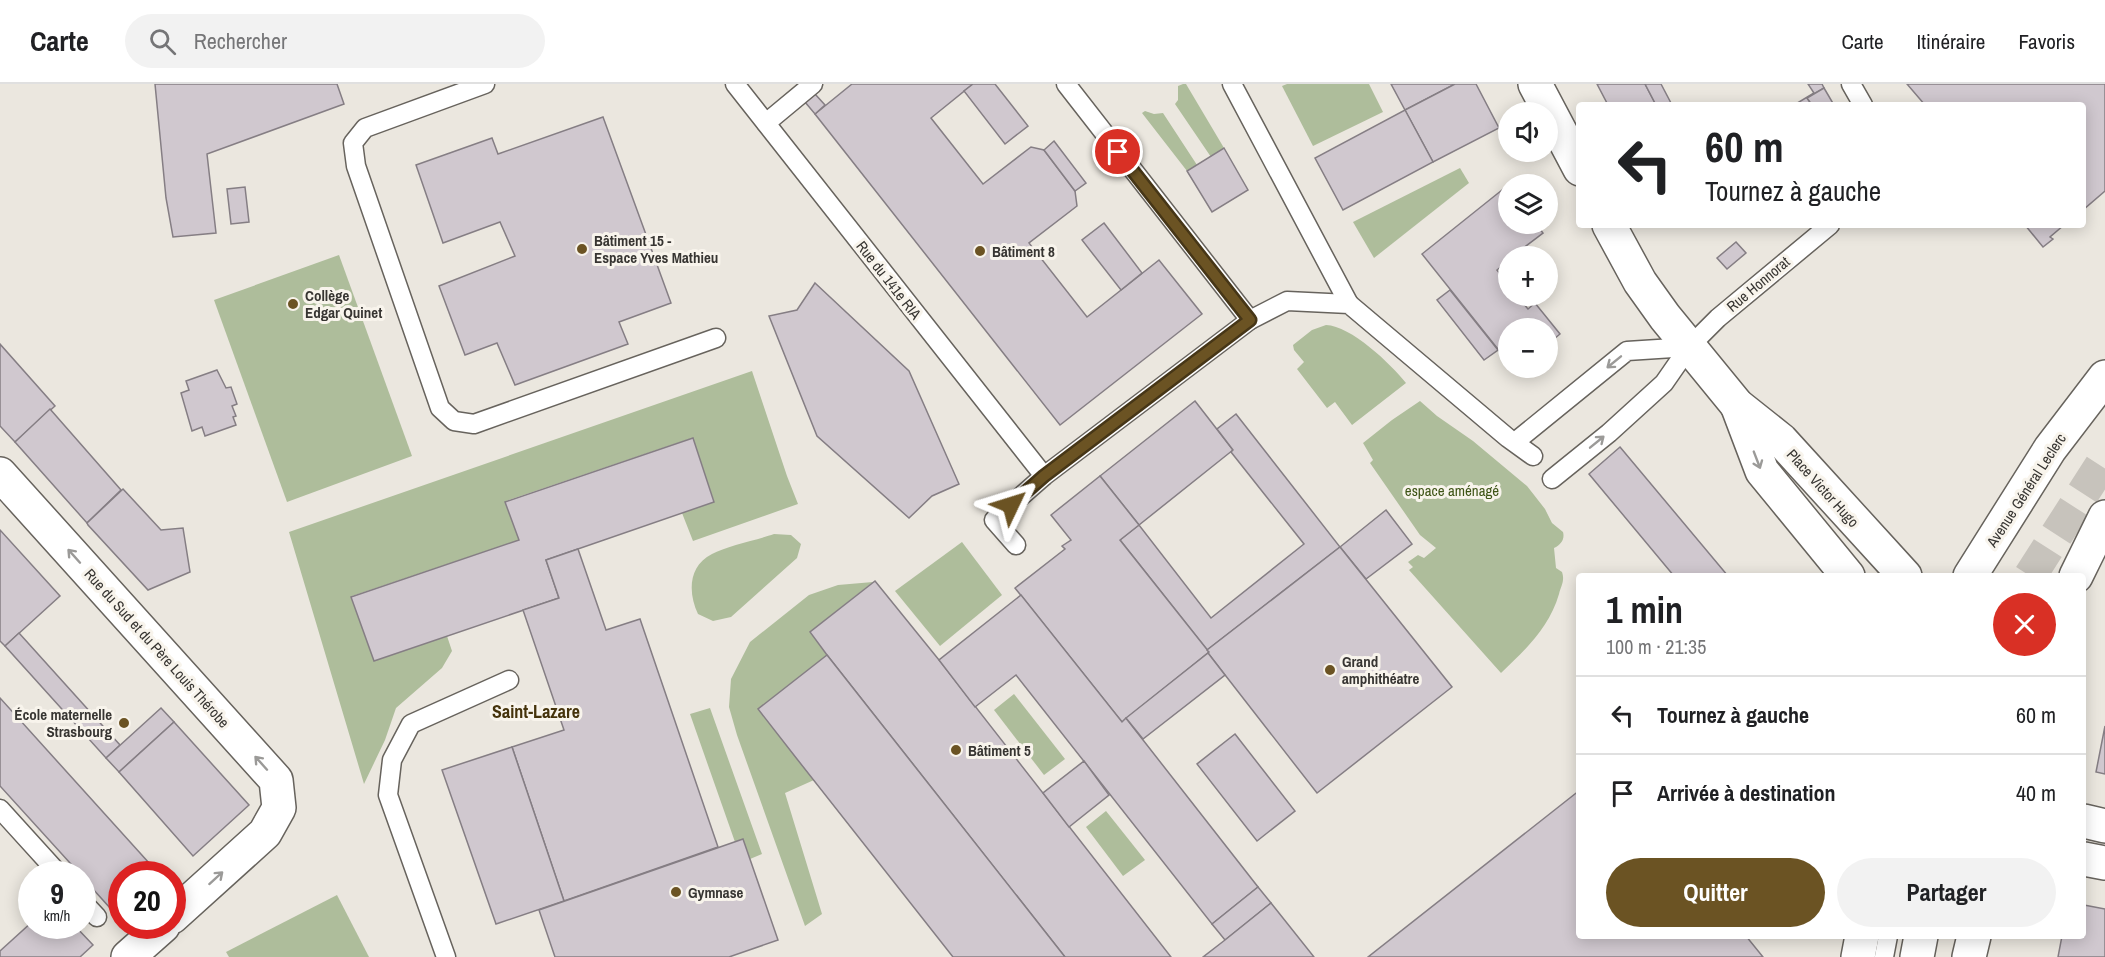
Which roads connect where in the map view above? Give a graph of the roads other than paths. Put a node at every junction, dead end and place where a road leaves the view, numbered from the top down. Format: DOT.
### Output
graph roads {
  1 [pos="485,84"];
  2 [pos="735,84"];
  3 [pos="813,84"];
  4 [pos="1066,84"];
  5 [pos="1232,84"];
  6 [pos="1535,84"];
  7 [pos="1851,84"];
  8 [pos="1861,102"];
  9 [pos="766,123"];
  10 [pos="1576,161"];
  11 [pos="1611,228"];
  12 [pos="1826,228"];
  13 [pos="1349,304"];
  14 [pos="1250,320"];
  15 [pos="716,338"];
  16 [pos="1689,347"];
  17 [pos="2105,377"];
  18 [pos="1737,405"];
  19 [pos="1515,442"];
  20 [pos="1533,456"];
  21 [pos="0,474"];
  22 [pos="1044,476"];
  23 [pos="1552,479"];
  24 [pos="2105,517"];
  25 [pos="1017,545"];
  26 [pos="1846,573"];
  27 [pos="1902,573"];
  28 [pos="1972,573"];
  29 [pos="2077,573"];
  30 [pos="509,680"];
  31 [pos="0,809"];
  32 [pos="2086,822"];
  33 [pos="2105,826"];
  34 [pos="2086,859"];
  35 [pos="47,861"];
  36 [pos="2105,863"];
  37 [pos="186,904"];
  38 [pos="149,939"];
  39 [pos="1861,939"];
  40 [pos="1887,939"];
  41 [pos="1920,939"];
  42 [pos="1973,939"];
  43 [pos="129,957"];
  44 [pos="446,957"];
  45 [pos="1858,957"];
  46 [pos="1884,957"];
  47 [pos="1917,957"];
  48 [pos="1970,957"];
  1 -- 15 [label="lane"];
  2 -- 9 [label="lane, Rue du 141e RIA"];
  3 -- 9 [label="lane"];
  4 -- 14 [label="lane"];
  5 -- 13 [label="lane"];
  6 -- 10 [label="street"];
  7 -- 8 [label="lane"];
  9 -- 22 [label="lane, Rue du 141e RIA"];
  11 -- 16 [label="street, Place Victor Hugo"];
  12 -- 16 [label="lane, Rue Honnorat"];
  13 -- 14 [label="lane"];
  13 -- 19 [label="lane"];
  14 -- 22 [label="lane"];
  16 -- 18 [label="street, Place Victor Hugo"];
  16 -- 19 [label="lane, one-way"];
  23 -- 16 [label="lane, Rue Honnorat, one-way"];
  17 -- 28 [label="street, Avenue Général Leclerc"];
  18 -- 26 [label="street, Place Victor Hugo, one-way"];
  18 -- 27 [label="street, Place Victor Hugo"];
  19 -- 20 [label="lane"];
  37 -- 21 [label="street, Rue du Sud et du Père Louis Thérobe, one-way"];
  22 -- 25 [label="lane"];
  24 -- 29 [label="street"];
  30 -- 44 [label="lane"];
  31 -- 35 [label="lane"];
  32 -- 33 [label="street"];
  34 -- 36 [label="street"];
  38 -- 43 [label="street"];
  39 -- 45 [label="street"];
  40 -- 46 [label="lane"];
  41 -- 47 [label="street"];
  42 -- 48 [label="street"];
}
